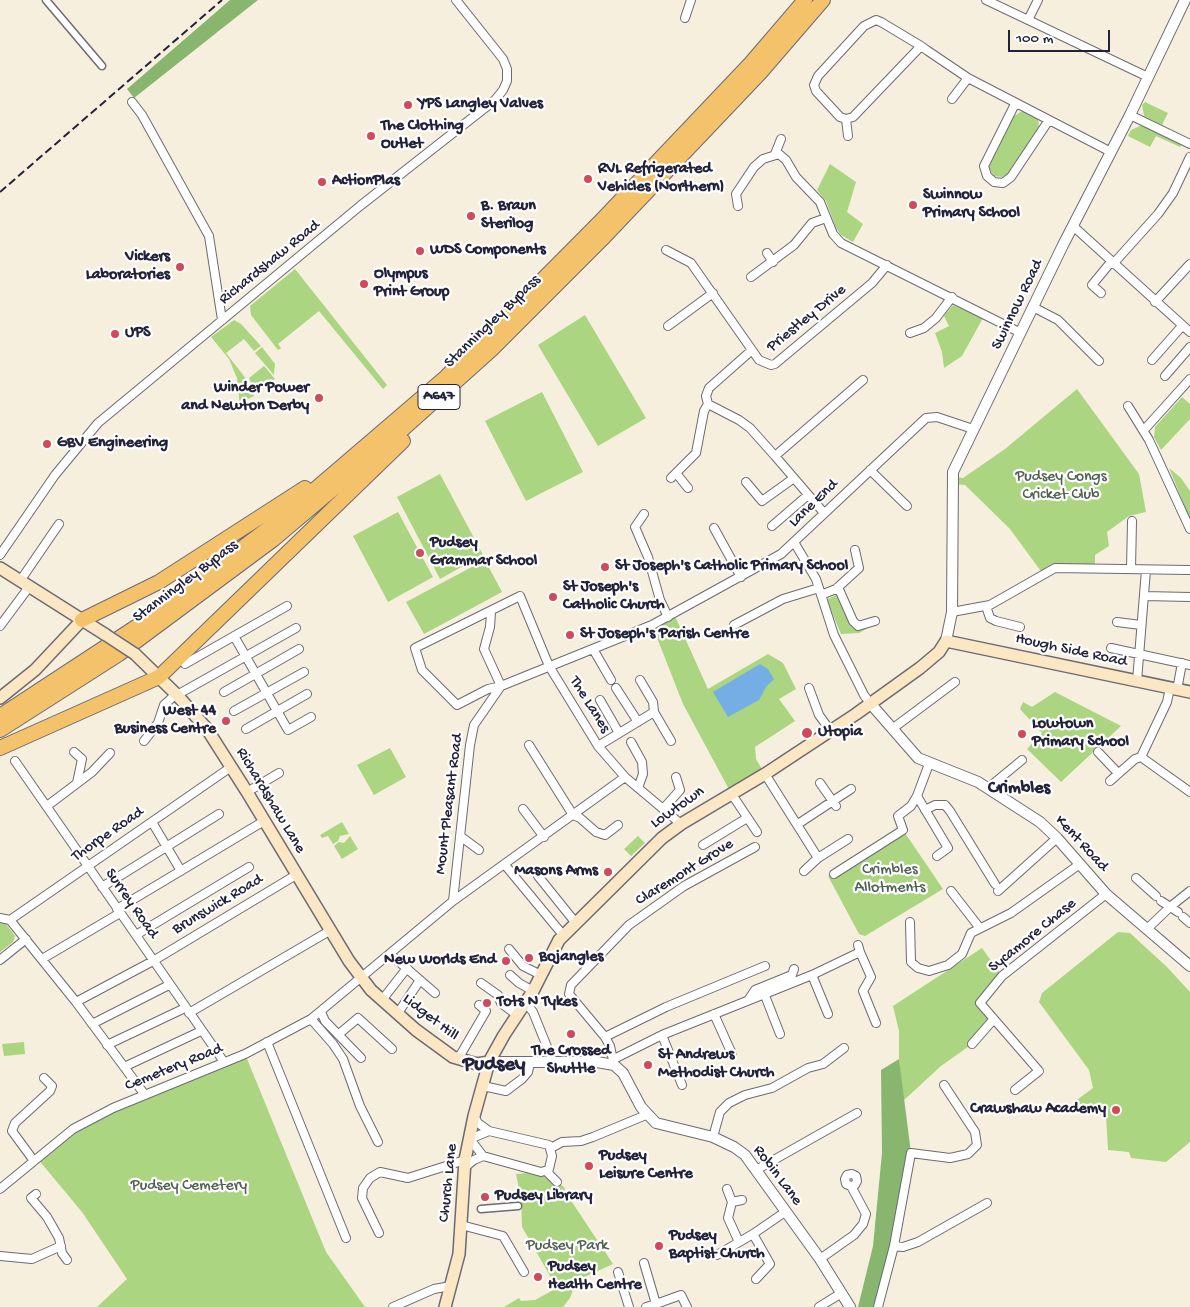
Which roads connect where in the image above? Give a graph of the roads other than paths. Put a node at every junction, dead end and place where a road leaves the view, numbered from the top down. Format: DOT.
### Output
graph roads {
  1 [pos="46,0"];
  2 [pos="456,0"];
  3 [pos="692,0"];
  4 [pos="797,0"];
  5 [pos="806,0"];
  6 [pos="823,0"];
  7 [pos="986,0"];
  8 [pos="1038,0"];
  9 [pos="1184,0"];
  10 [pos="685,18"];
  11 [pos="1028,20"];
  12 [pos="920,46"];
  13 [pos="751,63"];
  14 [pos="102,66"];
  15 [pos="1148,77"];
  16 [pos="968,78"];
  17 [pos="952,98"];
  18 [pos="132,102"];
  19 [pos="1015,104"];
  20 [pos="1130,115"];
  21 [pos="846,119"];
  22 [pos="1049,120"];
  23 [pos="848,136"];
  24 [pos="781,139"];
  25 [pos="1190,144"];
  26 [pos="1111,152"];
  27 [pos="776,154"];
  28 [pos="1190,156"];
  29 [pos="738,206"];
  30 [pos="826,218"];
  31 [pos="1073,226"];
  32 [pos="666,250"];
  33 [pos="767,253"];
  34 [pos="772,262"];
  35 [pos="1112,263"];
  36 [pos="1190,264"];
  37 [pos="887,265"];
  38 [pos="751,277"];
  39 [pos="713,293"];
  40 [pos="1101,293"];
  41 [pos="952,297"];
  42 [pos="1156,302"];
  43 [pos="1033,308"];
  44 [pos="222,320"];
  45 [pos="668,326"];
  46 [pos="1182,326"];
  47 [pos="1190,332"];
  48 [pos="910,333"];
  49 [pos="1021,333"];
  50 [pos="1190,347"];
  51 [pos="492,349"];
  52 [pos="752,350"];
  53 [pos="1152,360"];
  54 [pos="1099,361"];
  55 [pos="1165,376"];
  56 [pos="1190,379"];
  57 [pos="863,380"];
  58 [pos="708,404"];
  59 [pos="1128,406"];
  60 [pos="973,430"];
  61 [pos="1144,430"];
  62 [pos="775,456"];
  63 [pos="344,466"];
  64 [pos="870,470"];
  65 [pos="794,478"];
  66 [pos="746,482"];
  67 [pos="688,488"];
  68 [pos="808,495"];
  69 [pos="907,506"];
  70 [pos="824,513"];
  71 [pos="644,514"];
  72 [pos="1132,521"];
  73 [pos="59,524"];
  74 [pos="626,526"];
  75 [pos="772,526"];
  76 [pos="635,527"];
  77 [pos="714,528"];
  78 [pos="1190,529"];
  79 [pos="794,542"];
  80 [pos="855,550"];
  81 [pos="0,555"];
  82 [pos="0,568"];
  83 [pos="858,568"];
  84 [pos="1131,569"];
  85 [pos="1146,570"];
  86 [pos="1190,570"];
  87 [pos="867,572"];
  88 [pos="741,577"];
  89 [pos="25,584"];
  90 [pos="838,587"];
  91 [pos="820,591"];
  92 [pos="1144,596"];
  93 [pos="1190,597"];
  94 [pos="287,606"];
  95 [pos="986,606"];
  96 [pos="491,612"];
  97 [pos="952,612"];
  98 [pos="668,617"];
  99 [pos="82,620"];
  100 [pos="875,621"];
  101 [pos="1116,622"];
  102 [pos="734,625"];
  103 [pos="0,626"];
  104 [pos="1141,626"];
  105 [pos="1020,627"];
  106 [pos="296,628"];
  107 [pos="234,636"];
  108 [pos="946,641"];
  109 [pos="1111,648"];
  110 [pos="299,649"];
  111 [pos="593,649"];
  112 [pos="1139,654"];
  113 [pos="245,656"];
  114 [pos="185,664"];
  115 [pos="1186,664"];
  116 [pos="549,666"];
  117 [pos="304,672"];
  118 [pos="255,675"];
  119 [pos="159,677"];
  120 [pos="611,680"];
  121 [pos="640,680"];
  122 [pos="1137,681"];
  123 [pos="955,682"];
  124 [pos="501,686"];
  125 [pos="616,688"];
  126 [pos="809,688"];
  127 [pos="1174,689"];
  128 [pos="224,692"];
  129 [pos="1190,692"];
  130 [pos="266,693"];
  131 [pos="307,694"];
  132 [pos="177,695"];
  133 [pos="0,698"];
  134 [pos="600,700"];
  135 [pos="870,703"];
  136 [pos="234,711"];
  137 [pos="276,711"];
  138 [pos="654,712"];
  139 [pos="0,716"];
  140 [pos="311,717"];
  141 [pos="638,722"];
  142 [pos="246,729"];
  143 [pos="0,730"];
  144 [pos="830,730"];
  145 [pos="892,730"];
  146 [pos="620,733"];
  147 [pos="144,741"];
  148 [pos="671,741"];
  149 [pos="630,742"];
  150 [pos="529,745"];
  151 [pos="598,746"];
  152 [pos="0,748"];
  153 [pos="74,752"];
  154 [pos="1098,752"];
  155 [pos="110,753"];
  156 [pos="1141,757"];
  157 [pos="1022,760"];
  158 [pos="15,761"];
  159 [pos="929,764"];
  160 [pos="231,768"];
  161 [pos="279,773"];
  162 [pos="1118,773"];
  163 [pos="766,774"];
  164 [pos="625,777"];
  165 [pos="676,777"];
  166 [pos="1110,781"];
  167 [pos="820,783"];
  168 [pos="76,784"];
  169 [pos="638,788"];
  170 [pos="988,788"];
  171 [pos="739,789"];
  172 [pos="851,789"];
  173 [pos="1189,790"];
  174 [pos="248,792"];
  175 [pos="917,796"];
  176 [pos="834,804"];
  177 [pos="47,806"];
  178 [pos="523,809"];
  179 [pos="663,809"];
  180 [pos="925,810"];
  181 [pos="219,814"];
  182 [pos="573,815"];
  183 [pos="747,818"];
  184 [pos="264,821"];
  185 [pos="152,822"];
  186 [pos="681,824"];
  187 [pos="798,824"];
  188 [pos="618,825"];
  189 [pos="757,832"];
  190 [pos="460,836"];
  191 [pos="544,837"];
  192 [pos="1057,838"];
  193 [pos="848,839"];
  194 [pos="703,845"];
  195 [pos="166,847"];
  196 [pos="756,847"];
  197 [pos="479,850"];
  198 [pos="937,856"];
  199 [pos="818,858"];
  200 [pos="1080,864"];
  201 [pos="505,865"];
  202 [pos="88,866"];
  203 [pos="249,867"];
  204 [pos="181,871"];
  205 [pos="804,871"];
  206 [pos="296,874"];
  207 [pos="834,874"];
  208 [pos="538,876"];
  209 [pos="1136,878"];
  210 [pos="1157,884"];
  211 [pos="102,887"];
  212 [pos="951,891"];
  213 [pos="1190,892"];
  214 [pos="1106,894"];
  215 [pos="1156,896"];
  216 [pos="453,901"];
  217 [pos="1170,906"];
  218 [pos="119,911"];
  219 [pos="0,918"];
  220 [pos="10,920"];
  221 [pos="575,922"];
  222 [pos="910,922"];
  223 [pos="1190,923"];
  224 [pos="979,927"];
  225 [pos="1147,929"];
  226 [pos="331,930"];
  227 [pos="136,935"];
  228 [pos="563,935"];
  229 [pos="26,939"];
  230 [pos="509,949"];
  231 [pos="390,954"];
  232 [pos="42,959"];
  233 [pos="0,960"];
  234 [pos="153,961"];
  235 [pos="765,966"];
  236 [pos="1190,966"];
  237 [pos="407,968"];
  238 [pos="794,969"];
  239 [pos="510,975"];
  240 [pos="541,975"];
  241 [pos="812,975"];
  242 [pos="361,978"];
  243 [pos="420,980"];
  244 [pos="481,983"];
  245 [pos="169,985"];
  246 [pos="533,990"];
  247 [pos="435,993"];
  248 [pos="764,994"];
  249 [pos="749,999"];
  250 [pos="382,1000"];
  251 [pos="76,1002"];
  252 [pos="526,1003"];
  253 [pos="479,1005"];
  254 [pos="187,1011"];
  255 [pos="321,1012"];
  256 [pos="398,1013"];
  257 [pos="714,1014"];
  258 [pos="828,1014"];
  259 [pos="517,1015"];
  260 [pos="311,1019"];
  261 [pos="993,1020"];
  262 [pos="876,1023"];
  263 [pos="92,1024"];
  264 [pos="201,1031"];
  265 [pos="339,1034"];
  266 [pos="780,1034"];
  267 [pos="662,1035"];
  268 [pos="605,1037"];
  269 [pos="267,1042"];
  270 [pos="972,1044"];
  271 [pos="107,1045"];
  272 [pos="392,1048"];
  273 [pos="844,1048"];
  274 [pos="732,1054"];
  275 [pos="361,1058"];
  276 [pos="458,1059"];
  277 [pos="224,1062"];
  278 [pos="489,1062"];
  279 [pos="614,1062"];
  280 [pos="530,1063"];
  281 [pos="554,1064"];
  282 [pos="124,1067"];
  283 [pos="44,1078"];
  284 [pos="682,1085"];
  285 [pos="944,1085"];
  286 [pos="483,1086"];
  287 [pos="1015,1090"];
  288 [pos="145,1095"];
  289 [pos="857,1113"];
  290 [pos="646,1115"];
  291 [pos="474,1116"];
  292 [pos="489,1131"];
  293 [pos="713,1136"];
  294 [pos="470,1139"];
  295 [pos="378,1142"];
  296 [pos="551,1148"];
  297 [pos="483,1156"];
  298 [pos="34,1161"];
  299 [pos="464,1164"];
  300 [pos="548,1170"];
  301 [pos="756,1170"];
  302 [pos="557,1182"];
  303 [pos="850,1186"];
  304 [pos="0,1189"];
  305 [pos="727,1190"];
  306 [pos="36,1194"];
  307 [pos="742,1200"];
  308 [pos="732,1202"];
  309 [pos="987,1203"];
  310 [pos="518,1206"];
  311 [pos="481,1209"];
  312 [pos="785,1212"];
  313 [pos="461,1225"];
  314 [pos="379,1233"];
  315 [pos="753,1234"];
  316 [pos="346,1238"];
  317 [pos="739,1242"];
  318 [pos="61,1246"];
  319 [pos="894,1246"];
  320 [pos="717,1255"];
  321 [pos="0,1256"];
  322 [pos="820,1259"];
  323 [pos="67,1260"];
  324 [pos="644,1263"];
  325 [pos="524,1272"];
  326 [pos="618,1272"];
  327 [pos="756,1280"];
  328 [pos="451,1286"];
  329 [pos="840,1294"];
  330 [pos="656,1304"];
  331 [pos="393,1307"];
  332 [pos="445,1307"];
  333 [pos="629,1307"];
  334 [pos="646,1307"];
  335 [pos="687,1307"];
  336 [pos="819,1307"];
  337 [pos="850,1307"];
  338 [pos="878,1307"];
  1 -- 14 [label="street"];
  2 -- 44 [label="street, Richardshaw Road"];
  3 -- 10 [label="street"];
  4 -- 13 [label="highway"];
  5 -- 13 [label="highway, Stanningley Bypass / A647"];
  6 -- 51 [label="highway, Stanningley Bypass / A647"];
  7 -- 11 [label="street"];
  8 -- 11 [label="street"];
  9 -- 15 [label="street, Swinnow Road"];
  11 -- 15 [label="street"];
  12 -- 16 [label="street"];
  12 -- 21 [label="street"];
  12 -- 21 [label="street"];
  13 -- 63 [label="highway, Stanningley Bypass / A647"];
  15 -- 20 [label="street, Swinnow Road"];
  16 -- 17 [label="street"];
  16 -- 19 [label="street"];
  18 -- 44 [label="street"];
  19 -- 22 [label="street"];
  19 -- 22 [label="street"];
  20 -- 25 [label="street"];
  20 -- 26 [label="street, Swinnow Road"];
  21 -- 23 [label="street"];
  22 -- 26 [label="street"];
  24 -- 27 [label="street"];
  26 -- 31 [label="street, Swinnow Road"];
  27 -- 29 [label="street"];
  27 -- 30 [label="street"];
  28 -- 35 [label="street"];
  30 -- 34 [label="street"];
  30 -- 37 [label="street"];
  31 -- 35 [label="street"];
  31 -- 43 [label="street, Swinnow Road"];
  32 -- 39 [label="street, Priestley Drive"];
  33 -- 34 [label="street"];
  34 -- 38 [label="street"];
  35 -- 40 [label="street"];
  35 -- 42 [label="street"];
  36 -- 42 [label="street"];
  37 -- 41 [label="street"];
  37 -- 52 [label="street, Priestley Drive"];
  39 -- 45 [label="street"];
  39 -- 52 [label="street, Priestley Drive"];
  41 -- 48 [label="street"];
  41 -- 49 [label="street"];
  42 -- 46 [label="street"];
  43 -- 49 [label="street, Swinnow Road"];
  43 -- 54 [label="street"];
  44 -- 81 [label="street, Richardshaw Road"];
  46 -- 47 [label="street"];
  46 -- 53 [label="street"];
  49 -- 60 [label="street, Swinnow Road"];
  50 -- 55 [label="street"];
  51 -- 119 [label="highway"];
  51 -- 143 [label="highway, Stanningley Bypass / A647"];
  52 -- 58 [label="street"];
  56 -- 61 [label="street"];
  57 -- 62 [label="street"];
  58 -- 62 [label="street"];
  58 -- 67 [label="street"];
  59 -- 61 [label="street"];
  60 -- 64 [label="street, Lane End"];
  60 -- 97 [label="street, Swinnow Road"];
  61 -- 78 [label="street"];
  62 -- 65 [label="street"];
  63 -- 99 [label="highway"];
  63 -- 139 [label="highway, Stanningley Bypass / A647"];
  64 -- 69 [label="street"];
  64 -- 70 [label="street, Lane End"];
  65 -- 66 [label="street"];
  65 -- 68 [label="street"];
  68 -- 70 [label="street"];
  68 -- 75 [label="street"];
  70 -- 79 [label="street, Lane End"];
  71 -- 76 [label="street"];
  72 -- 84 [label="street"];
  73 -- 89 [label="street"];
  74 -- 76 [label="street"];
  76 -- 98 [label="street"];
  77 -- 88 [label="street"];
  79 -- 88 [label="street"];
  79 -- 91 [label="street, Lane End"];
  80 -- 83 [label="street"];
  82 -- 89 [label="main road"];
  83 -- 87 [label="street"];
  83 -- 90 [label="street"];
  84 -- 85 [label="street"];
  84 -- 95 [label="street"];
  85 -- 86 [label="street"];
  85 -- 92 [label="street"];
  88 -- 98 [label="street"];
  89 -- 99 [label="main road"];
  89 -- 103 [label="street"];
  90 -- 91 [label="street"];
  90 -- 100 [label="street"];
  91 -- 102 [label="street"];
  91 -- 135 [label="street, Lane End"];
  92 -- 93 [label="street"];
  92 -- 104 [label="street"];
  94 -- 107 [label="street"];
  95 -- 97 [label="street"];
  95 -- 105 [label="street"];
  96 -- 116 [label="street, The Lanes"];
  96 -- 124 [label="street"];
  96 -- 124 [label="street"];
  97 -- 108 [label="street, Swinnow Road"];
  98 -- 111 [label="street"];
  99 -- 119 [label="main road, Richardshaw Lane, bridge"];
  99 -- 133 [label="main road"];
  101 -- 104 [label="street"];
  104 -- 112 [label="street"];
  106 -- 113 [label="street"];
  107 -- 113 [label="street"];
  107 -- 114 [label="street"];
  108 -- 122 [label="main road, Hough Side Road"];
  108 -- 135 [label="main road, Lowtown"];
  109 -- 112 [label="street"];
  110 -- 118 [label="street"];
  111 -- 116 [label="street"];
  111 -- 120 [label="street"];
  112 -- 115 [label="street"];
  112 -- 122 [label="street"];
  113 -- 118 [label="street"];
  113 -- 132 [label="street"];
  115 -- 127 [label="street"];
  116 -- 124 [label="street"];
  116 -- 151 [label="street, The Lanes"];
  117 -- 130 [label="street"];
  118 -- 128 [label="street"];
  118 -- 130 [label="street"];
  119 -- 132 [label="main road, Richardshaw Lane"];
  119 -- 152 [label="highway"];
  121 -- 138 [label="street"];
  122 -- 127 [label="main road, Hough Side Road"];
  123 -- 145 [label="street"];
  124 -- 190 [label="street, Mount Pleasant Road"];
  125 -- 141 [label="street"];
  126 -- 144 [label="street"];
  127 -- 129 [label="main road, Hough Side Road"];
  127 -- 156 [label="street"];
  130 -- 136 [label="street"];
  130 -- 137 [label="street"];
  131 -- 137 [label="street"];
  132 -- 147 [label="street"];
  132 -- 160 [label="main road, Richardshaw Lane"];
  134 -- 146 [label="street"];
  135 -- 144 [label="main road, Lowtown"];
  135 -- 145 [label="street, Kent Road"];
  137 -- 140 [label="street"];
  137 -- 142 [label="street"];
  138 -- 141 [label="street"];
  138 -- 148 [label="street"];
  141 -- 146 [label="street"];
  144 -- 163 [label="main road, Lowtown"];
  145 -- 159 [label="street, Kent Road"];
  146 -- 151 [label="street"];
  149 -- 169 [label="street"];
  150 -- 182 [label="street"];
  151 -- 164 [label="street, The Lanes"];
  153 -- 168 [label="street"];
  154 -- 162 [label="street"];
  155 -- 168 [label="street"];
  156 -- 162 [label="street"];
  156 -- 173 [label="street"];
  157 -- 170 [label="street"];
  158 -- 177 [label="street, Surrey Road"];
  159 -- 170 [label="street, Kent Road"];
  159 -- 175 [label="street"];
  160 -- 174 [label="main road, Richardshaw Lane"];
  160 -- 185 [label="street, Thorpe Road"];
  161 -- 174 [label="street"];
  162 -- 166 [label="street"];
  163 -- 171 [label="main road, Lowtown"];
  163 -- 187 [label="street"];
  164 -- 169 [label="street, The Lanes"];
  164 -- 182 [label="street"];
  165 -- 179 [label="street"];
  167 -- 176 [label="street"];
  168 -- 177 [label="street"];
  169 -- 179 [label="street, The Lanes"];
  170 -- 192 [label="street, Kent Road"];
  171 -- 183 [label="street"];
  171 -- 186 [label="main road, Lowtown"];
  172 -- 176 [label="street"];
  174 -- 184 [label="main road, Richardshaw Lane"];
  175 -- 180 [label="street"];
  175 -- 207 [label="street"];
  176 -- 187 [label="street"];
  177 -- 202 [label="street, Surrey Road"];
  178 -- 191 [label="street"];
  179 -- 186 [label="street, The Lanes"];
  180 -- 192 [label="street"];
  180 -- 198 [label="street"];
  181 -- 195 [label="street"];
  182 -- 188 [label="street"];
  182 -- 191 [label="street"];
  183 -- 189 [label="street"];
  183 -- 194 [label="street"];
  184 -- 204 [label="street"];
  184 -- 206 [label="main road, Richardshaw Lane"];
  185 -- 195 [label="street"];
  185 -- 202 [label="street, Thorpe Road"];
  186 -- 221 [label="main road, Lowtown"];
  187 -- 199 [label="street"];
  190 -- 197 [label="street"];
  190 -- 216 [label="street, Mount Pleasant Road"];
  191 -- 201 [label="street"];
  192 -- 200 [label="street, Kent Road"];
  193 -- 199 [label="street"];
  195 -- 204 [label="street"];
  195 -- 211 [label="street"];
  196 -- 268 [label="street, Claremont Grove"];
  199 -- 205 [label="street"];
  200 -- 214 [label="street, Kent Road"];
  200 -- 224 [label="street"];
  201 -- 216 [label="street"];
  201 -- 228 [label="street"];
  202 -- 211 [label="street, Surrey Road"];
  202 -- 220 [label="street, Thorpe Road"];
  203 -- 227 [label="street"];
  204 -- 218 [label="street"];
  206 -- 226 [label="main road, Richardshaw Lane"];
  206 -- 234 [label="street, Brunswick Road"];
  208 -- 221 [label="street"];
  209 -- 215 [label="street"];
  210 -- 215 [label="street"];
  211 -- 218 [label="street, Surrey Road"];
  212 -- 224 [label="street"];
  213 -- 217 [label="street"];
  214 -- 225 [label="street, Kent Road"];
  214 -- 261 [label="street, Sycamore Chase"];
  215 -- 217 [label="street"];
  216 -- 231 [label="street"];
  217 -- 223 [label="street"];
  217 -- 225 [label="street"];
  218 -- 227 [label="street, Surrey Road"];
  218 -- 232 [label="street"];
  219 -- 220 [label="street"];
  220 -- 229 [label="street"];
  221 -- 228 [label="main road, Lowtown"];
  222 -- 224 [label="street"];
  225 -- 236 [label="street, Kent Road"];
  226 -- 242 [label="main road, Richardshaw Lane"];
  226 -- 254 [label="street"];
  227 -- 234 [label="street, Surrey Road"];
  228 -- 240 [label="main road, Lowtown"];
  229 -- 232 [label="street"];
  229 -- 233 [label="street"];
  230 -- 240 [label="street"];
  231 -- 237 [label="street"];
  231 -- 242 [label="street"];
  232 -- 251 [label="street"];
  234 -- 245 [label="street, Surrey Road"];
  234 -- 251 [label="street, Brunswick Road"];
  235 -- 268 [label="street"];
  237 -- 243 [label="street"];
  237 -- 250 [label="street"];
  238 -- 249 [label="street"];
  239 -- 246 [label="street"];
  240 -- 246 [label="main road, Lowtown"];
  241 -- 248 [label="street"];
  241 -- 258 [label="street"];
  241 -- 262 [label="street"];
  242 -- 250 [label="main road, Lidget Hill"];
  242 -- 255 [label="street, Cemetery Road"];
  243 -- 247 [label="street"];
  243 -- 256 [label="street"];
  244 -- 259 [label="street"];
  245 -- 254 [label="street, Surrey Road"];
  245 -- 263 [label="street"];
  246 -- 252 [label="main road, Lowtown"];
  248 -- 249 [label="street"];
  248 -- 266 [label="street"];
  249 -- 257 [label="street"];
  250 -- 256 [label="main road, Lidget Hill"];
  251 -- 263 [label="street"];
  252 -- 259 [label="main road, Lowtown"];
  252 -- 281 [label="street"];
  253 -- 276 [label="street"];
  254 -- 264 [label="street, Surrey Road"];
  254 -- 271 [label="street"];
  255 -- 260 [label="street, Cemetery Road"];
  255 -- 265 [label="street"];
  256 -- 276 [label="main road, Lidget Hill"];
  257 -- 267 [label="street"];
  257 -- 274 [label="street"];
  259 -- 278 [label="main road, Lowtown"];
  260 -- 269 [label="street, Cemetery Road"];
  260 -- 295 [label="street"];
  261 -- 270 [label="street"];
  261 -- 287 [label="street, Sycamore Chase"];
  263 -- 271 [label="street"];
  264 -- 277 [label="street, Surrey Road"];
  264 -- 282 [label="street"];
  265 -- 272 [label="street"];
  265 -- 275 [label="street"];
  267 -- 279 [label="street"];
  267 -- 284 [label="street"];
  268 -- 279 [label="street, Claremont Grove"];
  269 -- 277 [label="street, Cemetery Road"];
  269 -- 316 [label="street"];
  271 -- 282 [label="street"];
  273 -- 293 [label="street"];
  276 -- 278 [label="main road, Lidget Hill"];
  277 -- 288 [label="street, Cemetery Road"];
  278 -- 280 [label="street"];
  278 -- 286 [label="main road, Church Lane"];
  279 -- 281 [label="street"];
  279 -- 290 [label="street"];
  280 -- 281 [label="street"];
  280 -- 286 [label="street"];
  282 -- 288 [label="street"];
  283 -- 298 [label="street"];
  285 -- 319 [label="street"];
  286 -- 291 [label="main road, Church Lane"];
  288 -- 298 [label="street, Cemetery Road"];
  289 -- 301 [label="street"];
  290 -- 293 [label="street, Robin Lane"];
  290 -- 296 [label="street"];
  291 -- 292 [label="street"];
  291 -- 294 [label="main road, Church Lane"];
  292 -- 294 [label="street"];
  292 -- 296 [label="street"];
  293 -- 301 [label="street, Robin Lane"];
  294 -- 297 [label="street"];
  294 -- 299 [label="main road, Church Lane"];
  296 -- 300 [label="street"];
  297 -- 299 [label="street"];
  297 -- 300 [label="street"];
  298 -- 304 [label="street, Cemetery Road"];
  299 -- 313 [label="main road, Church Lane"];
  299 -- 314 [label="street"];
  300 -- 302 [label="street"];
  301 -- 312 [label="street, Robin Lane"];
  303 -- 322 [label="street"];
  305 -- 308 [label="street"];
  306 -- 318 [label="street"];
  307 -- 308 [label="street"];
  308 -- 317 [label="street"];
  309 -- 319 [label="street"];
  310 -- 311 [label="street"];
  312 -- 315 [label="street"];
  312 -- 322 [label="street, Robin Lane"];
  313 -- 325 [label="street"];
  313 -- 328 [label="main road, Church Lane"];
  315 -- 317 [label="street"];
  315 -- 327 [label="street"];
  317 -- 320 [label="street"];
  318 -- 321 [label="street"];
  318 -- 323 [label="street"];
  319 -- 338 [label="street"];
  322 -- 329 [label="street, Robin Lane"];
  324 -- 330 [label="street"];
  326 -- 333 [label="street"];
  328 -- 331 [label="street"];
  328 -- 332 [label="main road, Church Lane"];
  329 -- 336 [label="street"];
  329 -- 337 [label="street, Robin Lane"];
  330 -- 334 [label="street"];
  330 -- 335 [label="street"];
}
